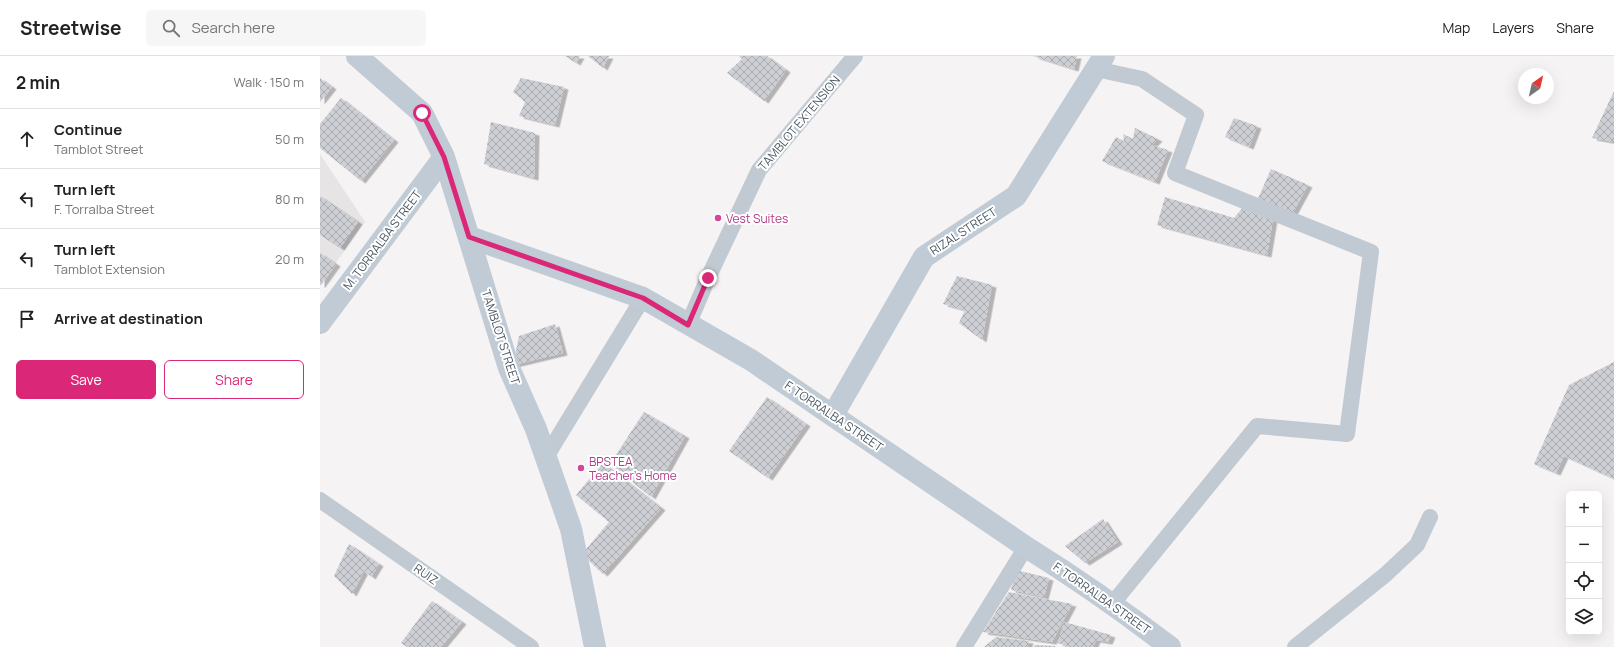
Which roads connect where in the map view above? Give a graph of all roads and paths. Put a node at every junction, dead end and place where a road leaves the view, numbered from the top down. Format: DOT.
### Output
graph roads {
  1 [pos="357,56"];
  2 [pos="855,56"];
  3 [pos="1100,62"];
  4 [pos="444,157"];
  5 [pos="469,237"];
  6 [pos="643,298"];
  7 [pos="320,323"];
  8 [pos="688,325"];
  9 [pos="833,415"];
  10 [pos="546,457"];
  11 [pos="320,500"];
  12 [pos="1430,517"];
  13 [pos="1026,547"];
  14 [pos="1112,603"];
  15 [pos="592,645"];
  16 [pos="531,647"];
  17 [pos="964,647"];
  18 [pos="1170,647"];
  19 [pos="1295,647"];
  1 -- 4 [label="street, TAMBLOT STREET"];
  2 -- 8 [label="street, TAMBLOT EXTENSION"];
  3 -- 9 [label="street, RIZAL STREET"];
  3 -- 14 [label="street"];
  4 -- 5 [label="street, TAMBLOT STREET"];
  4 -- 7 [label="street, M. TORRALBA STREET"];
  5 -- 6 [label="street, F. TORRALBA STREET"];
  5 -- 10 [label="street, TAMBLOT STREET"];
  6 -- 8 [label="street, F. TORRALBA STREET"];
  6 -- 10 [label="street"];
  8 -- 9 [label="street, F. TORRALBA STREET"];
  9 -- 13 [label="street, F. TORRALBA STREET"];
  10 -- 15 [label="street, TAMBLOT STREET"];
  11 -- 16 [label="street, RUIZ"];
  12 -- 19 [label="street"];
  13 -- 14 [label="street, F. TORRALBA STREET"];
  13 -- 17 [label="street"];
  14 -- 18 [label="street, F. TORRALBA STREET"];
}
